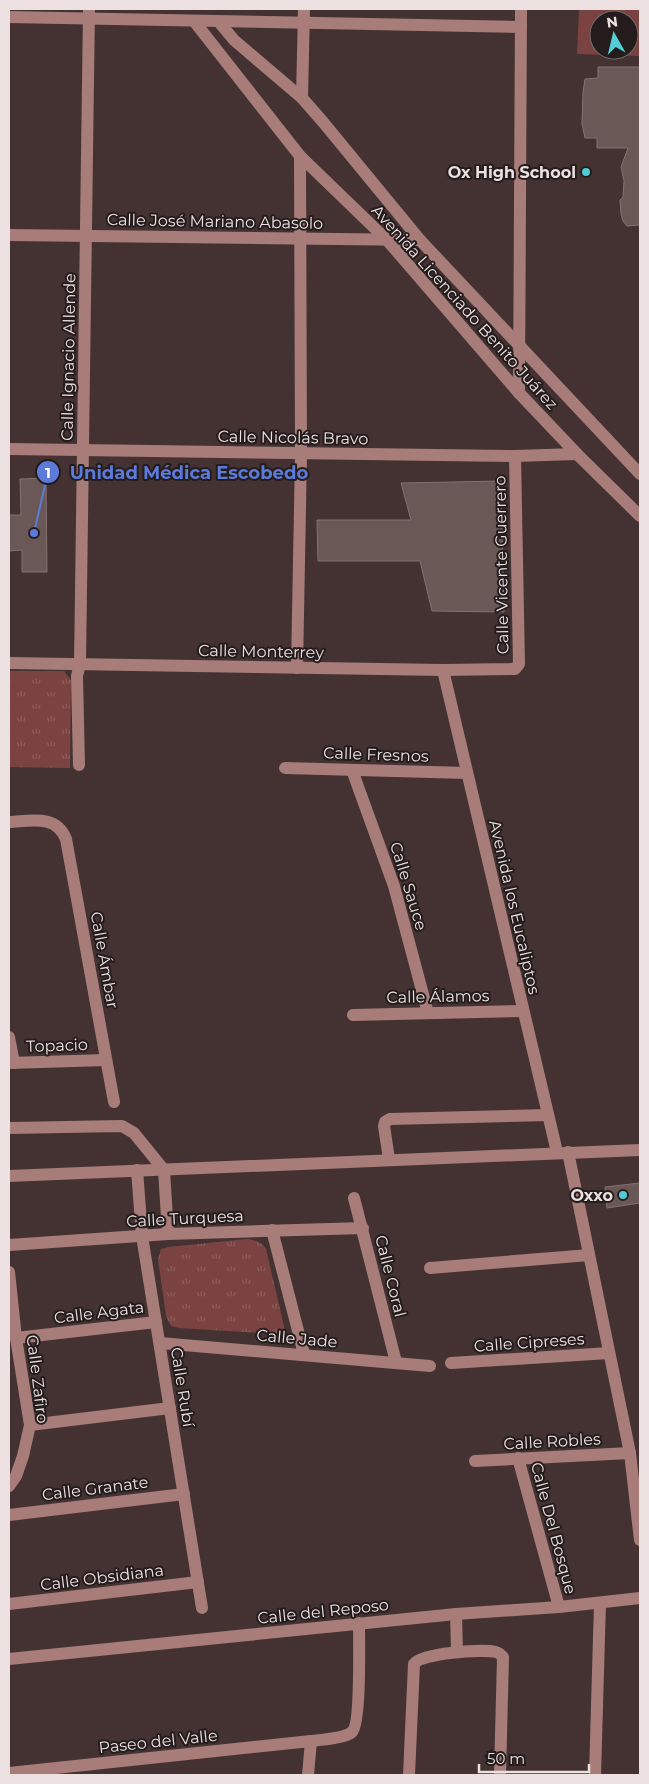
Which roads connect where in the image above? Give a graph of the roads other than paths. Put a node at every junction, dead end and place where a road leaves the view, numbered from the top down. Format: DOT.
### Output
graph roads {
  1 [pos="304,9"];
  2 [pos="521,9"];
  3 [pos="89,13"];
  4 [pos="9,17"];
  5 [pos="194,21"];
  6 [pos="219,22"];
  7 [pos="304,23"];
  8 [pos="521,26"];
  9 [pos="302,98"];
  10 [pos="300,156"];
  11 [pos="9,235"];
  12 [pos="86,236"];
  13 [pos="300,239"];
  14 [pos="387,240"];
  15 [pos="420,240"];
  16 [pos="519,345"];
  17 [pos="519,393"];
  18 [pos="9,450"];
  19 [pos="82,450"];
  20 [pos="301,454"];
  21 [pos="577,454"];
  22 [pos="516,456"];
  23 [pos="640,474"];
  24 [pos="640,516"];
  25 [pos="9,663"];
  26 [pos="80,664"];
  27 [pos="297,668"];
  28 [pos="443,670"];
  29 [pos="513,670"];
  30 [pos="78,765"];
  31 [pos="285,768"];
  32 [pos="352,770"];
  33 [pos="466,773"];
  34 [pos="9,822"];
  35 [pos="523,1011"];
  36 [pos="428,1013"];
  37 [pos="353,1015"];
  38 [pos="9,1037"];
  39 [pos="106,1060"];
  40 [pos="11,1063"];
  41 [pos="114,1102"];
  42 [pos="548,1115"];
  43 [pos="9,1128"];
  44 [pos="640,1150"];
  45 [pos="562,1152"];
  46 [pos="389,1159"];
  47 [pos="137,1170"];
  48 [pos="164,1170"];
  49 [pos="9,1176"];
  50 [pos="354,1198"];
  51 [pos="362,1228"];
  52 [pos="272,1230"];
  53 [pos="168,1234"];
  54 [pos="142,1236"];
  55 [pos="9,1245"];
  56 [pos="589,1255"];
  57 [pos="430,1268"];
  58 [pos="9,1272"];
  59 [pos="156,1322"];
  60 [pos="16,1338"];
  61 [pos="160,1343"];
  62 [pos="609,1353"];
  63 [pos="304,1354"];
  64 [pos="396,1362"];
  65 [pos="451,1363"];
  66 [pos="430,1366"];
  67 [pos="170,1408"];
  68 [pos="30,1425"];
  69 [pos="630,1453"];
  70 [pos="518,1458"];
  71 [pos="475,1461"];
  72 [pos="9,1486"];
  73 [pos="184,1494"];
  74 [pos="9,1515"];
  75 [pos="640,1540"];
  76 [pos="198,1582"];
  77 [pos="640,1598"];
  78 [pos="600,1603"];
  79 [pos="9,1604"];
  80 [pos="559,1607"];
  81 [pos="202,1608"];
  82 [pos="456,1614"];
  83 [pos="359,1623"];
  84 [pos="457,1652"];
  85 [pos="9,1659"];
  86 [pos="310,1741"];
  87 [pos="9,1773"];
  88 [pos="308,1775"];
  89 [pos="409,1775"];
  90 [pos="500,1775"];
  91 [pos="595,1775"];
  1 -- 7 [label="street"];
  2 -- 8 [label="street"];
  3 -- 4 [label="street"];
  3 -- 5 [label="street"];
  3 -- 12 [label="street, Calle Ignacio Allende"];
  5 -- 6 [label="street"];
  5 -- 10 [label="street, Avenida Licenciado Benito Juárez"];
  6 -- 7 [label="street"];
  6 -- 9 [label="street, Avenida Licenciado Benito Juárez"];
  7 -- 8 [label="street"];
  7 -- 9 [label="street"];
  8 -- 16 [label="street"];
  9 -- 15 [label="street, Avenida Licenciado Benito Juárez"];
  10 -- 13 [label="street"];
  10 -- 14 [label="street, Avenida Licenciado Benito Juárez"];
  11 -- 12 [label="street, Calle José Mariano Abasolo"];
  12 -- 13 [label="street, Calle José Mariano Abasolo"];
  12 -- 19 [label="street, Calle Ignacio Allende"];
  13 -- 14 [label="street, Calle José Mariano Abasolo"];
  13 -- 20 [label="street"];
  14 -- 15 [label="street, Calle José Mariano Abasolo"];
  14 -- 17 [label="street, Avenida Licenciado Benito Juárez"];
  15 -- 16 [label="street, Avenida Licenciado Benito Juárez"];
  16 -- 17 [label="street"];
  16 -- 23 [label="street, Avenida Licenciado Benito Juárez"];
  17 -- 21 [label="street, Avenida Licenciado Benito Juárez"];
  18 -- 19 [label="street, Calle Nicolás Bravo"];
  19 -- 20 [label="street, Calle Nicolás Bravo"];
  19 -- 26 [label="street, Calle Ignacio Allende"];
  20 -- 22 [label="street, Calle Nicolás Bravo"];
  20 -- 27 [label="street"];
  21 -- 22 [label="street, Calle Nicolás Bravo"];
  21 -- 24 [label="street, Avenida Licenciado Benito Juárez"];
  22 -- 29 [label="street, Calle Vicente Guerrero"];
  25 -- 26 [label="street, Calle Monterrey"];
  26 -- 27 [label="street, Calle Monterrey"];
  26 -- 30 [label="street, Calle Ignacio Allende"];
  27 -- 28 [label="street, Calle Monterrey"];
  28 -- 29 [label="street, Calle Monterrey"];
  28 -- 33 [label="street, Avenida los Eucaliptos"];
  31 -- 32 [label="street, Calle Fresnos"];
  32 -- 33 [label="street, Calle Fresnos"];
  32 -- 36 [label="street, Calle Sauce"];
  33 -- 35 [label="street, Avenida los Eucaliptos"];
  34 -- 39 [label="street, Calle Ámbar"];
  35 -- 36 [label="street, Calle Álamos"];
  35 -- 42 [label="street, Avenida los Eucaliptos"];
  36 -- 37 [label="street, Calle Álamos"];
  38 -- 40 [label="street"];
  39 -- 40 [label="street, Topacio"];
  39 -- 41 [label="street, Calle Ámbar"];
  42 -- 45 [label="street, Avenida los Eucaliptos"];
  42 -- 46 [label="street"];
  43 -- 48 [label="street"];
  44 -- 45 [label="street"];
  45 -- 46 [label="street"];
  45 -- 56 [label="street, Avenida los Eucaliptos"];
  46 -- 48 [label="street"];
  47 -- 48 [label="street"];
  47 -- 49 [label="street"];
  47 -- 54 [label="street, Calle Rubí"];
  48 -- 53 [label="street"];
  50 -- 51 [label="street, Calle Coral"];
  51 -- 52 [label="street, Calle Turquesa"];
  51 -- 64 [label="street, Calle Coral"];
  52 -- 53 [label="street, Calle Turquesa"];
  52 -- 63 [label="street"];
  53 -- 54 [label="street, Calle Turquesa"];
  54 -- 55 [label="street, Calle Turquesa"];
  54 -- 59 [label="street, Calle Rubí"];
  56 -- 57 [label="street"];
  56 -- 62 [label="street, Avenida los Eucaliptos"];
  58 -- 60 [label="street, Calle Zafiro"];
  59 -- 60 [label="street, Calle Agata"];
  59 -- 61 [label="street, Calle Rubí"];
  60 -- 68 [label="street, Calle Zafiro"];
  61 -- 63 [label="street, Calle Jade"];
  61 -- 67 [label="street, Calle Rubí"];
  62 -- 65 [label="street, Calle Cipreses"];
  62 -- 69 [label="street, Avenida los Eucaliptos"];
  63 -- 64 [label="street, Calle Jade"];
  64 -- 66 [label="street, Calle Jade"];
  67 -- 68 [label="street"];
  67 -- 73 [label="street, Calle Rubí"];
  68 -- 72 [label="street, Calle Zafiro"];
  69 -- 70 [label="street, Calle Robles"];
  69 -- 75 [label="street, Avenida los Eucaliptos"];
  70 -- 71 [label="street, Calle Robles"];
  70 -- 80 [label="street, Calle Del Bosque"];
  73 -- 74 [label="street, Calle Granate"];
  73 -- 76 [label="street, Calle Rubí"];
  76 -- 79 [label="street, Calle Obsidiana"];
  76 -- 81 [label="street, Calle Rubí"];
  77 -- 78 [label="street, Calle del Reposo"];
  78 -- 80 [label="street, Calle del Reposo"];
  78 -- 91 [label="street"];
  80 -- 82 [label="street, Calle del Reposo"];
  82 -- 83 [label="street, Calle del Reposo"];
  82 -- 84 [label="street"];
  83 -- 85 [label="street, Calle del Reposo"];
  83 -- 86 [label="street, Paseo del Valle"];
  84 -- 89 [label="street"];
  84 -- 90 [label="street"];
  86 -- 87 [label="street, Paseo del Valle"];
  86 -- 88 [label="street"];
}
